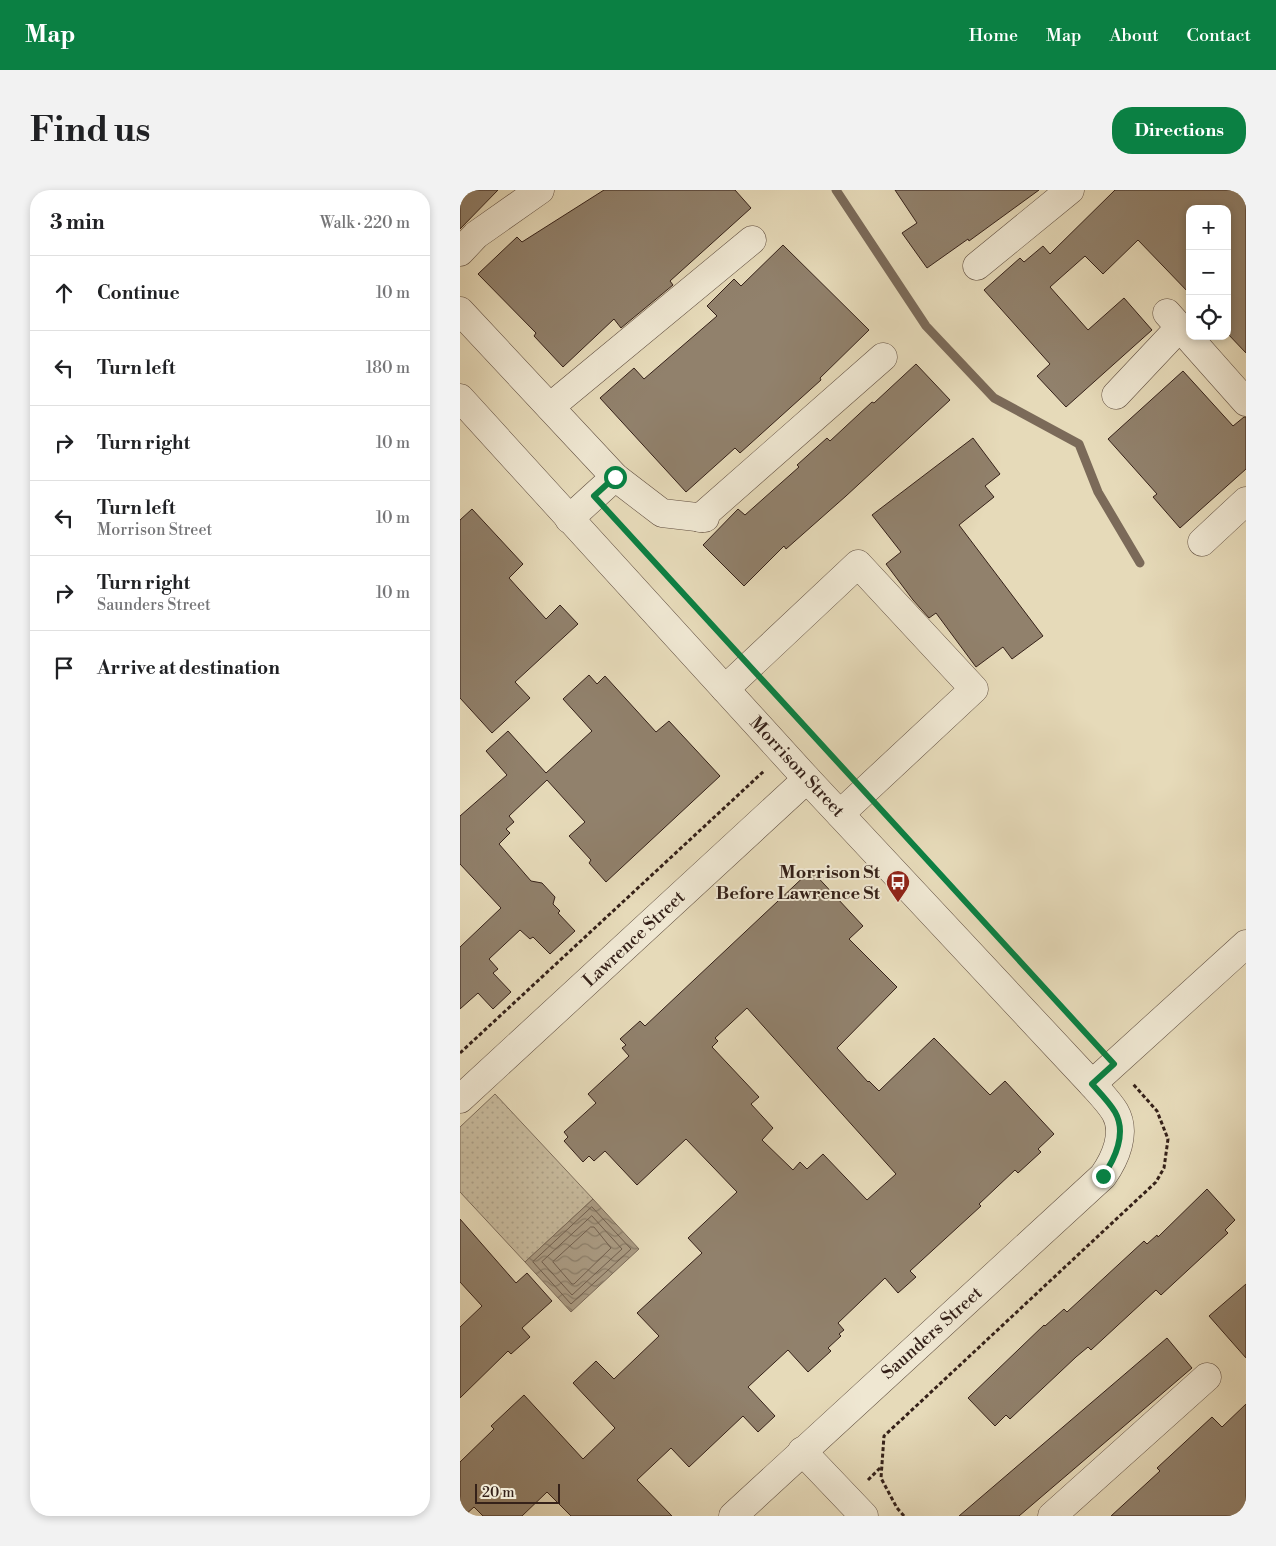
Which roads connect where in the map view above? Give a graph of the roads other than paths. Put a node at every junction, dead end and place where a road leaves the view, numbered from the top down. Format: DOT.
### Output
graph roads {
  1 [pos="540,190"];
  2 [pos="1070,190"];
  3 [pos="752,240"];
  4 [pos="460,252"];
  5 [pos="977,266"];
  6 [pos="460,311"];
  7 [pos="883,357"];
  8 [pos="1116,395"];
  9 [pos="1246,402"];
  10 [pos="550,407"];
  11 [pos="465,415"];
  12 [pos="615,477"];
  13 [pos="1246,501"];
  14 [pos="569,519"];
  15 [pos="1202,542"];
  16 [pos="725,689"];
  17 [pos="807,779"];
  18 [pos="840,814"];
  19 [pos="1246,944"];
  20 [pos="1092,1084"];
  21 [pos="460,1099"];
  22 [pos="1119,1142"];
  23 [pos="1207,1377"];
  24 [pos="802,1451"];
  25 [pos="733,1516"];
  26 [pos="864,1516"];
  27 [pos="1052,1516"];
  1 -- 4 [label="street"];
  2 -- 5 [label="street"];
  3 -- 10 [label="street"];
  6 -- 10 [label="street"];
  7 -- 12 [label="street"];
  8 -- 9 [label="street"];
  10 -- 12 [label="street"];
  11 -- 14 [label="street, Morrison Street"];
  12 -- 14 [label="street"];
  13 -- 15 [label="street"];
  14 -- 16 [label="street, Morrison Street"];
  16 -- 17 [label="street, Morrison Street"];
  16 -- 18 [label="street"];
  17 -- 18 [label="street, Morrison Street"];
  17 -- 21 [label="street, Lawrence Street"];
  18 -- 20 [label="street, Morrison Street"];
  19 -- 20 [label="street"];
  20 -- 22 [label="street, Morrison Street"];
  22 -- 24 [label="street, Saunders Street"];
  23 -- 27 [label="street"];
  24 -- 25 [label="street, Saunders Street"];
  24 -- 26 [label="street"];
}
